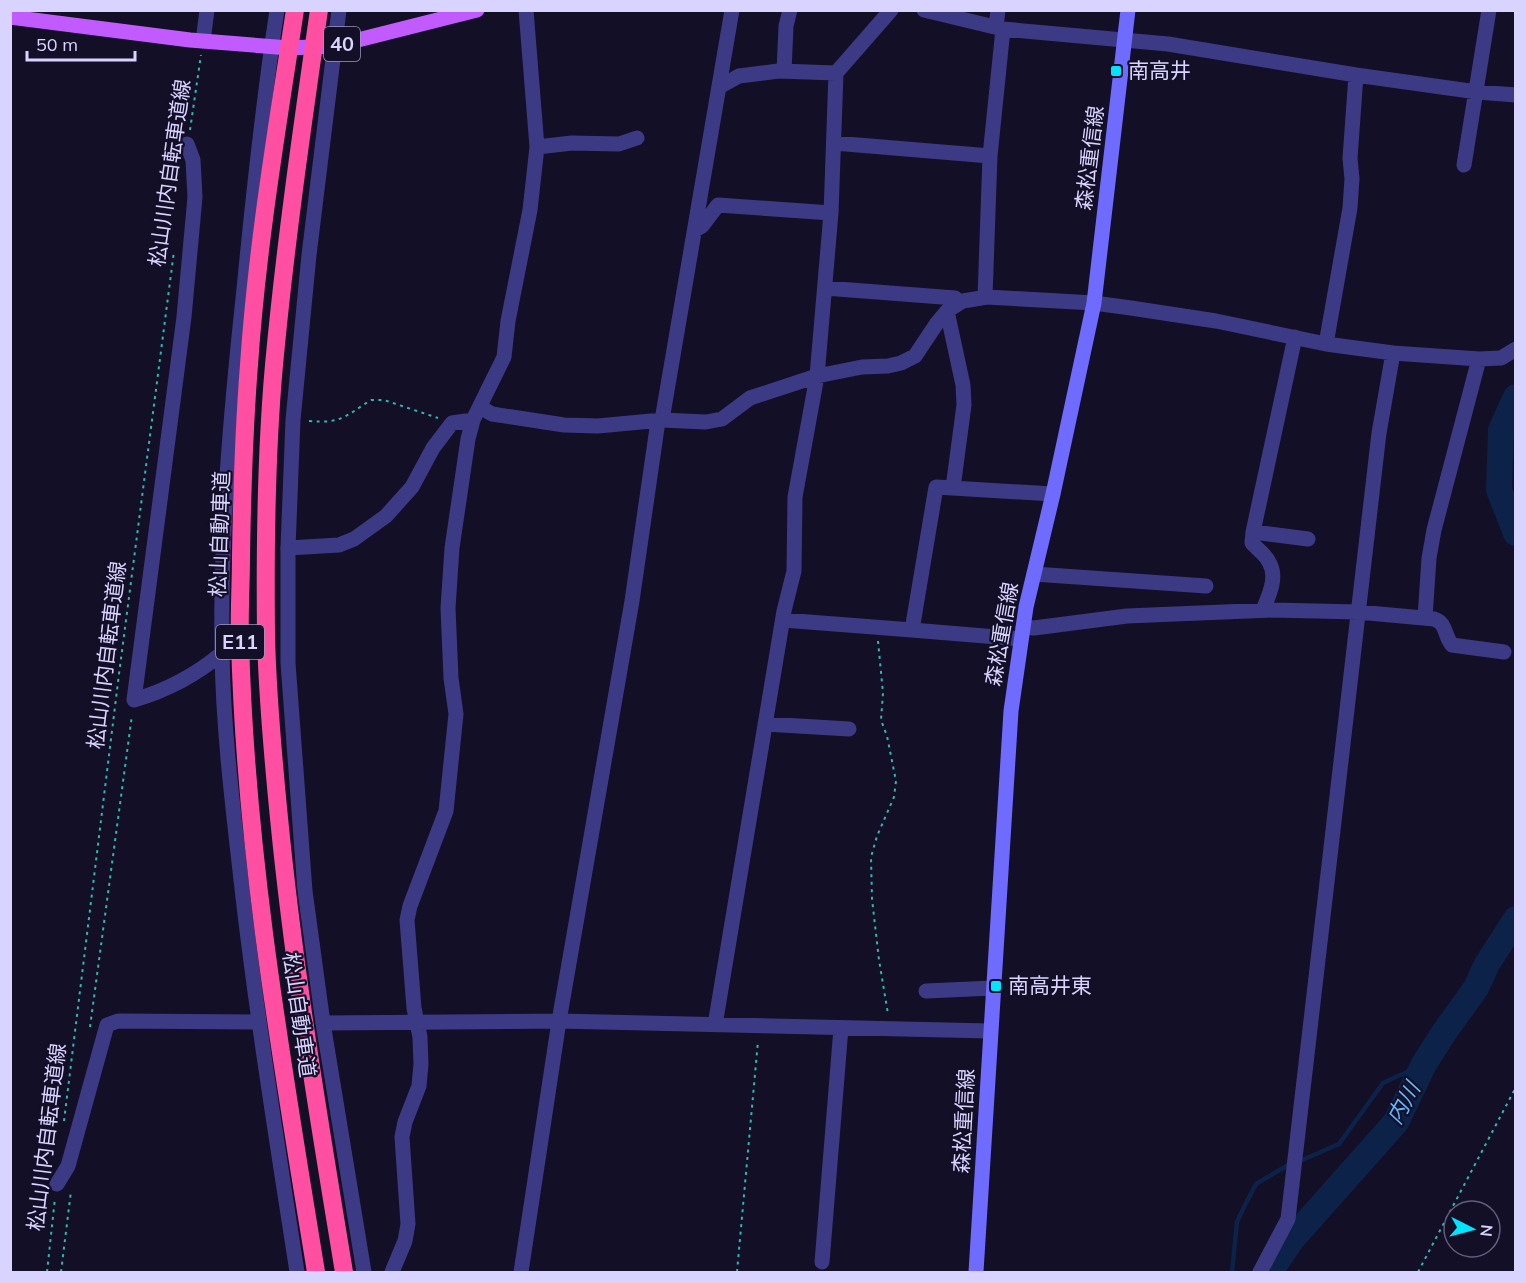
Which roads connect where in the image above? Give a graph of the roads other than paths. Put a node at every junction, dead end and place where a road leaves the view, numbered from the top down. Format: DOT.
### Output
graph roads {
  1 [pos="207,10"];
  2 [pos="277,10"];
  3 [pos="295,10"];
  4 [pos="320,10"];
  5 [pos="339,10"];
  6 [pos="477,10"];
  7 [pos="526,10"];
  8 [pos="732,10"];
  9 [pos="790,10"];
  10 [pos="891,10"];
  11 [pos="924,10"];
  12 [pos="998,10"];
  13 [pos="1128,10"];
  14 [pos="1490,10"];
  15 [pos="10,17"];
  16 [pos="999,28"];
  17 [pos="197,41"];
  18 [pos="1124,41"];
  19 [pos="334,46"];
  20 [pos="272,47"];
  21 [pos="784,71"];
  22 [pos="836,73"];
  23 [pos="1356,75"];
  24 [pos="719,87"];
  25 [pos="1477,92"];
  26 [pos="1515,94"];
  27 [pos="638,138"];
  28 [pos="834,143"];
  29 [pos="188,144"];
  30 [pos="537,147"];
  31 [pos="990,156"];
  32 [pos="1464,165"];
  33 [pos="831,213"];
  34 [pos="695,230"];
  35 [pos="948,283"];
  36 [pos="825,288"];
  37 [pos="985,297"];
  38 [pos="1094,303"];
  39 [pos="954,304"];
  40 [pos="1296,337"];
  41 [pos="1326,344"];
  42 [pos="1515,349"];
  43 [pos="1393,353"];
  44 [pos="1479,359"];
  45 [pos="817,376"];
  46 [pos="477,414"];
  47 [pos="660,420"];
  48 [pos="953,488"];
  49 [pos="1053,494"];
  50 [pos="1253,532"];
  51 [pos="1308,539"];
  52 [pos="288,548"];
  53 [pos="1034,574"];
  54 [pos="1206,586"];
  55 [pos="1263,610"];
  56 [pos="1358,612"];
  57 [pos="1425,618"];
  58 [pos="783,620"];
  59 [pos="912,630"];
  60 [pos="1022,633"];
  61 [pos="1504,652"];
  62 [pos="222,653"];
  63 [pos="765,724"];
  64 [pos="849,729"];
  65 [pos="993,988"];
  66 [pos="926,991"];
  67 [pos="559,1021"];
  68 [pos="258,1022"];
  69 [pos="323,1023"];
  70 [pos="417,1023"];
  71 [pos="715,1025"];
  72 [pos="842,1028"];
  73 [pos="990,1031"];
  74 [pos="57,1184"];
  75 [pos="822,1262"];
  76 [pos="297,1272"];
  77 [pos="316,1272"];
  78 [pos="344,1272"];
  79 [pos="364,1272"];
  80 [pos="392,1272"];
  81 [pos="522,1272"];
  82 [pos="976,1272"];
  83 [pos="1260,1272"];
  1 -- 17 [label="street"];
  2 -- 20 [label="street"];
  3 -- 77 [label="highway, 松山自動車道 / E11, bridge"];
  4 -- 78 [label="highway, 松山自動車道 / E11, bridge"];
  5 -- 19 [label="street"];
  6 -- 19 [label="main road, 40"];
  7 -- 30 [label="street"];
  8 -- 24 [label="street"];
  9 -- 21 [label="street"];
  10 -- 22 [label="street"];
  11 -- 16 [label="street"];
  12 -- 16 [label="street"];
  13 -- 18 [label="main road, 森松重信線"];
  14 -- 25 [label="street"];
  15 -- 17 [label="main road, 40"];
  16 -- 18 [label="street"];
  16 -- 31 [label="street"];
  17 -- 20 [label="main road, 40"];
  18 -- 23 [label="street"];
  18 -- 38 [label="main road, 森松重信線"];
  19 -- 20 [label="main road, 40"];
  19 -- 52 [label="street"];
  20 -- 62 [label="street"];
  21 -- 22 [label="street"];
  21 -- 24 [label="street"];
  22 -- 28 [label="street"];
  23 -- 25 [label="street"];
  23 -- 41 [label="street"];
  24 -- 34 [label="street"];
  25 -- 26 [label="street"];
  25 -- 32 [label="street"];
  27 -- 30 [label="street"];
  28 -- 31 [label="street"];
  28 -- 33 [label="street"];
  29 -- 62 [label="street"];
  30 -- 46 [label="street"];
  31 -- 37 [label="street"];
  33 -- 34 [label="street"];
  33 -- 36 [label="street"];
  34 -- 47 [label="street"];
  35 -- 39 [label="street"];
  36 -- 39 [label="street"];
  36 -- 45 [label="street"];
  37 -- 38 [label="street"];
  37 -- 39 [label="street"];
  38 -- 40 [label="street"];
  38 -- 49 [label="main road, 森松重信線"];
  39 -- 45 [label="street"];
  39 -- 48 [label="street"];
  40 -- 41 [label="street"];
  40 -- 50 [label="street"];
  41 -- 43 [label="street"];
  42 -- 44 [label="street"];
  43 -- 44 [label="street"];
  43 -- 56 [label="street"];
  44 -- 57 [label="street"];
  45 -- 47 [label="street"];
  45 -- 58 [label="street"];
  46 -- 47 [label="street"];
  46 -- 52 [label="street"];
  46 -- 70 [label="street"];
  47 -- 67 [label="street"];
  48 -- 49 [label="street"];
  48 -- 59 [label="street"];
  49 -- 53 [label="main road, 森松重信線"];
  50 -- 51 [label="street"];
  50 -- 55 [label="street"];
  52 -- 69 [label="street"];
  53 -- 54 [label="street"];
  53 -- 60 [label="main road, 森松重信線"];
  55 -- 56 [label="street"];
  55 -- 60 [label="street"];
  56 -- 57 [label="street"];
  56 -- 83 [label="street"];
  57 -- 61 [label="street"];
  58 -- 59 [label="street"];
  58 -- 63 [label="street"];
  59 -- 60 [label="street"];
  60 -- 65 [label="main road, 森松重信線"];
  62 -- 68 [label="street"];
  63 -- 64 [label="street"];
  63 -- 71 [label="street"];
  65 -- 66 [label="street"];
  65 -- 73 [label="main road, 森松重信線"];
  67 -- 70 [label="street"];
  67 -- 71 [label="street"];
  67 -- 81 [label="street"];
  68 -- 74 [label="street"];
  68 -- 76 [label="street"];
  69 -- 70 [label="street"];
  69 -- 79 [label="street"];
  70 -- 80 [label="street"];
  71 -- 72 [label="street"];
  72 -- 73 [label="street"];
  72 -- 75 [label="street"];
  73 -- 82 [label="main road, 森松重信線"];
}
